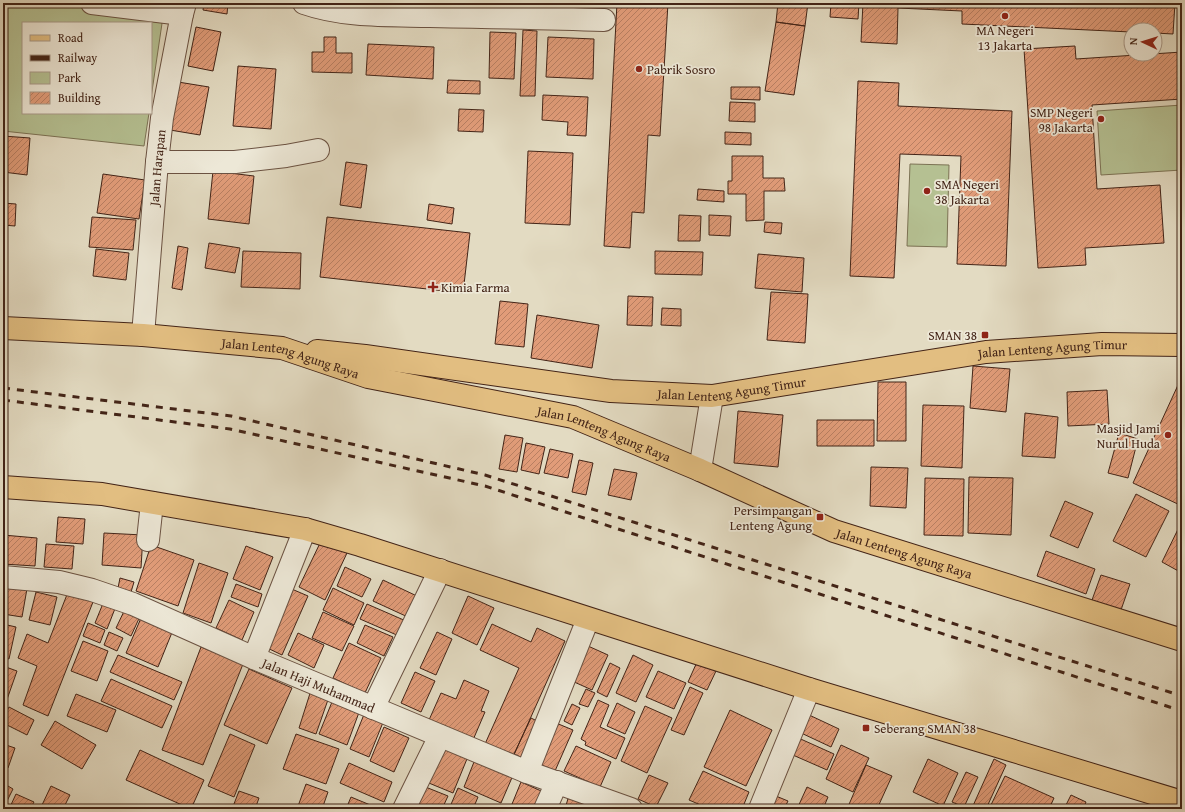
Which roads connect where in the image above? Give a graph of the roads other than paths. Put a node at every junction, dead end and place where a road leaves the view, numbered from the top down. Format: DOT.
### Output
graph roads {
  1 [pos="92,3"];
  2 [pos="304,3"];
  3 [pos="184,8"];
  4 [pos="604,20"];
  5 [pos="318,150"];
  6 [pos="157,162"];
  7 [pos="3,328"];
  8 [pos="143,335"];
  9 [pos="1182,345"];
  10 [pos="282,348"];
  11 [pos="712,396"];
  12 [pos="700,470"];
  13 [pos="3,487"];
  14 [pos="152,503"];
  15 [pos="305,529"];
  16 [pos="148,540"];
  17 [pos="440,570"];
  18 [pos="3,577"];
  19 [pos="588,619"];
  20 [pos="1182,640"];
  21 [pos="254,658"];
  22 [pos="809,689"];
  23 [pos="373,708"];
  24 [pos="440,736"];
  25 [pos="527,772"];
  26 [pos="557,782"];
  27 [pos="1182,802"];
  28 [pos="404,809"];
  29 [pos="545,809"];
  30 [pos="631,809"];
  31 [pos="760,809"];
  1 -- 3 [label="street"];
  2 -- 4 [label="street"];
  3 -- 6 [label="street, Jalan Harapan"];
  5 -- 6 [label="street"];
  6 -- 8 [label="street, Jalan Harapan"];
  7 -- 8 [label="main road, Jalan Lenteng Agung Raya"];
  8 -- 10 [label="main road, Jalan Lenteng Agung Raya"];
  9 -- 11 [label="main road, Jalan Lenteng Agung Timur"];
  10 -- 11 [label="main road, Jalan Lenteng Agung Timur"];
  10 -- 12 [label="main road, Jalan Lenteng Agung Raya"];
  11 -- 12 [label="street"];
  12 -- 20 [label="main road, Jalan Lenteng Agung Raya"];
  13 -- 14 [label="main road"];
  14 -- 15 [label="main road"];
  14 -- 16 [label="street"];
  15 -- 17 [label="main road"];
  15 -- 21 [label="street"];
  17 -- 19 [label="main road"];
  17 -- 23 [label="street"];
  18 -- 21 [label="street, Jalan Haji Muhammad"];
  19 -- 22 [label="main road"];
  19 -- 25 [label="street"];
  21 -- 23 [label="street, Jalan Haji Muhammad"];
  22 -- 27 [label="main road"];
  22 -- 31 [label="street"];
  23 -- 24 [label="street, Jalan Haji Muhammad"];
  24 -- 25 [label="street, Jalan Haji Muhammad"];
  24 -- 28 [label="street"];
  25 -- 26 [label="street, Jalan Haji Muhammad"];
  26 -- 29 [label="street"];
  26 -- 30 [label="street, Jalan Haji Muhammad"];
}
